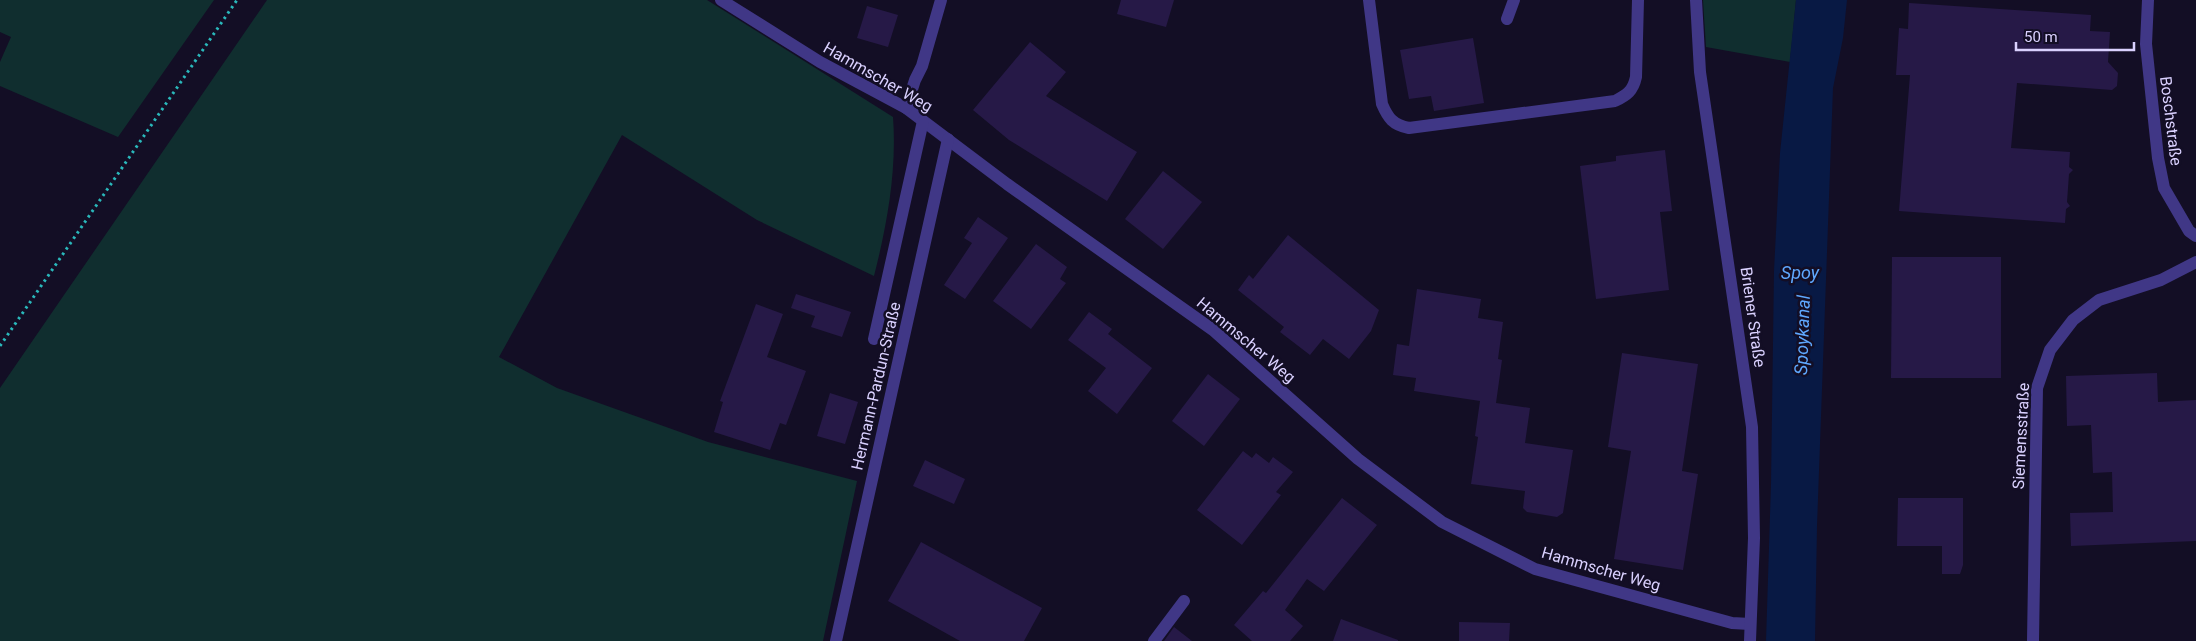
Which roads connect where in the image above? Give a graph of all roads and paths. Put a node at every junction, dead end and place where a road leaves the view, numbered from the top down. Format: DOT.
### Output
graph roads {
  1 [pos="237,0"];
  2 [pos="721,0"];
  3 [pos="941,0"];
  4 [pos="1369,0"];
  5 [pos="1514,0"];
  6 [pos="1638,0"];
  7 [pos="1696,0"];
  8 [pos="2148,0"];
  9 [pos="1507,19"];
  10 [pos="906,108"];
  11 [pos="923,121"];
  12 [pos="948,139"];
  13 [pos="2196,236"];
  14 [pos="2196,262"];
  15 [pos="874,339"];
  16 [pos="0,346"];
  17 [pos="1184,602"];
  18 [pos="1750,624"];
  19 [pos="836,641"];
  20 [pos="1154,641"];
  21 [pos="1750,641"];
  22 [pos="2033,641"];
  1 -- 16 [label="path"];
  2 -- 10 [label="street, Hammscher Weg"];
  3 -- 10 [label="street"];
  4 -- 6 [label="street"];
  5 -- 9 [label="street"];
  7 -- 18 [label="street, Briener Straße"];
  8 -- 13 [label="street, Boschstraße"];
  10 -- 11 [label="street, Hammscher Weg"];
  11 -- 12 [label="street, Hammscher Weg"];
  11 -- 15 [label="street"];
  12 -- 18 [label="street, Hammscher Weg"];
  12 -- 19 [label="street, Hermann-Pardun-Straße"];
  14 -- 22 [label="street, Siemensstraße"];
  17 -- 20 [label="street"];
  18 -- 21 [label="street, Briener Straße"];
}
